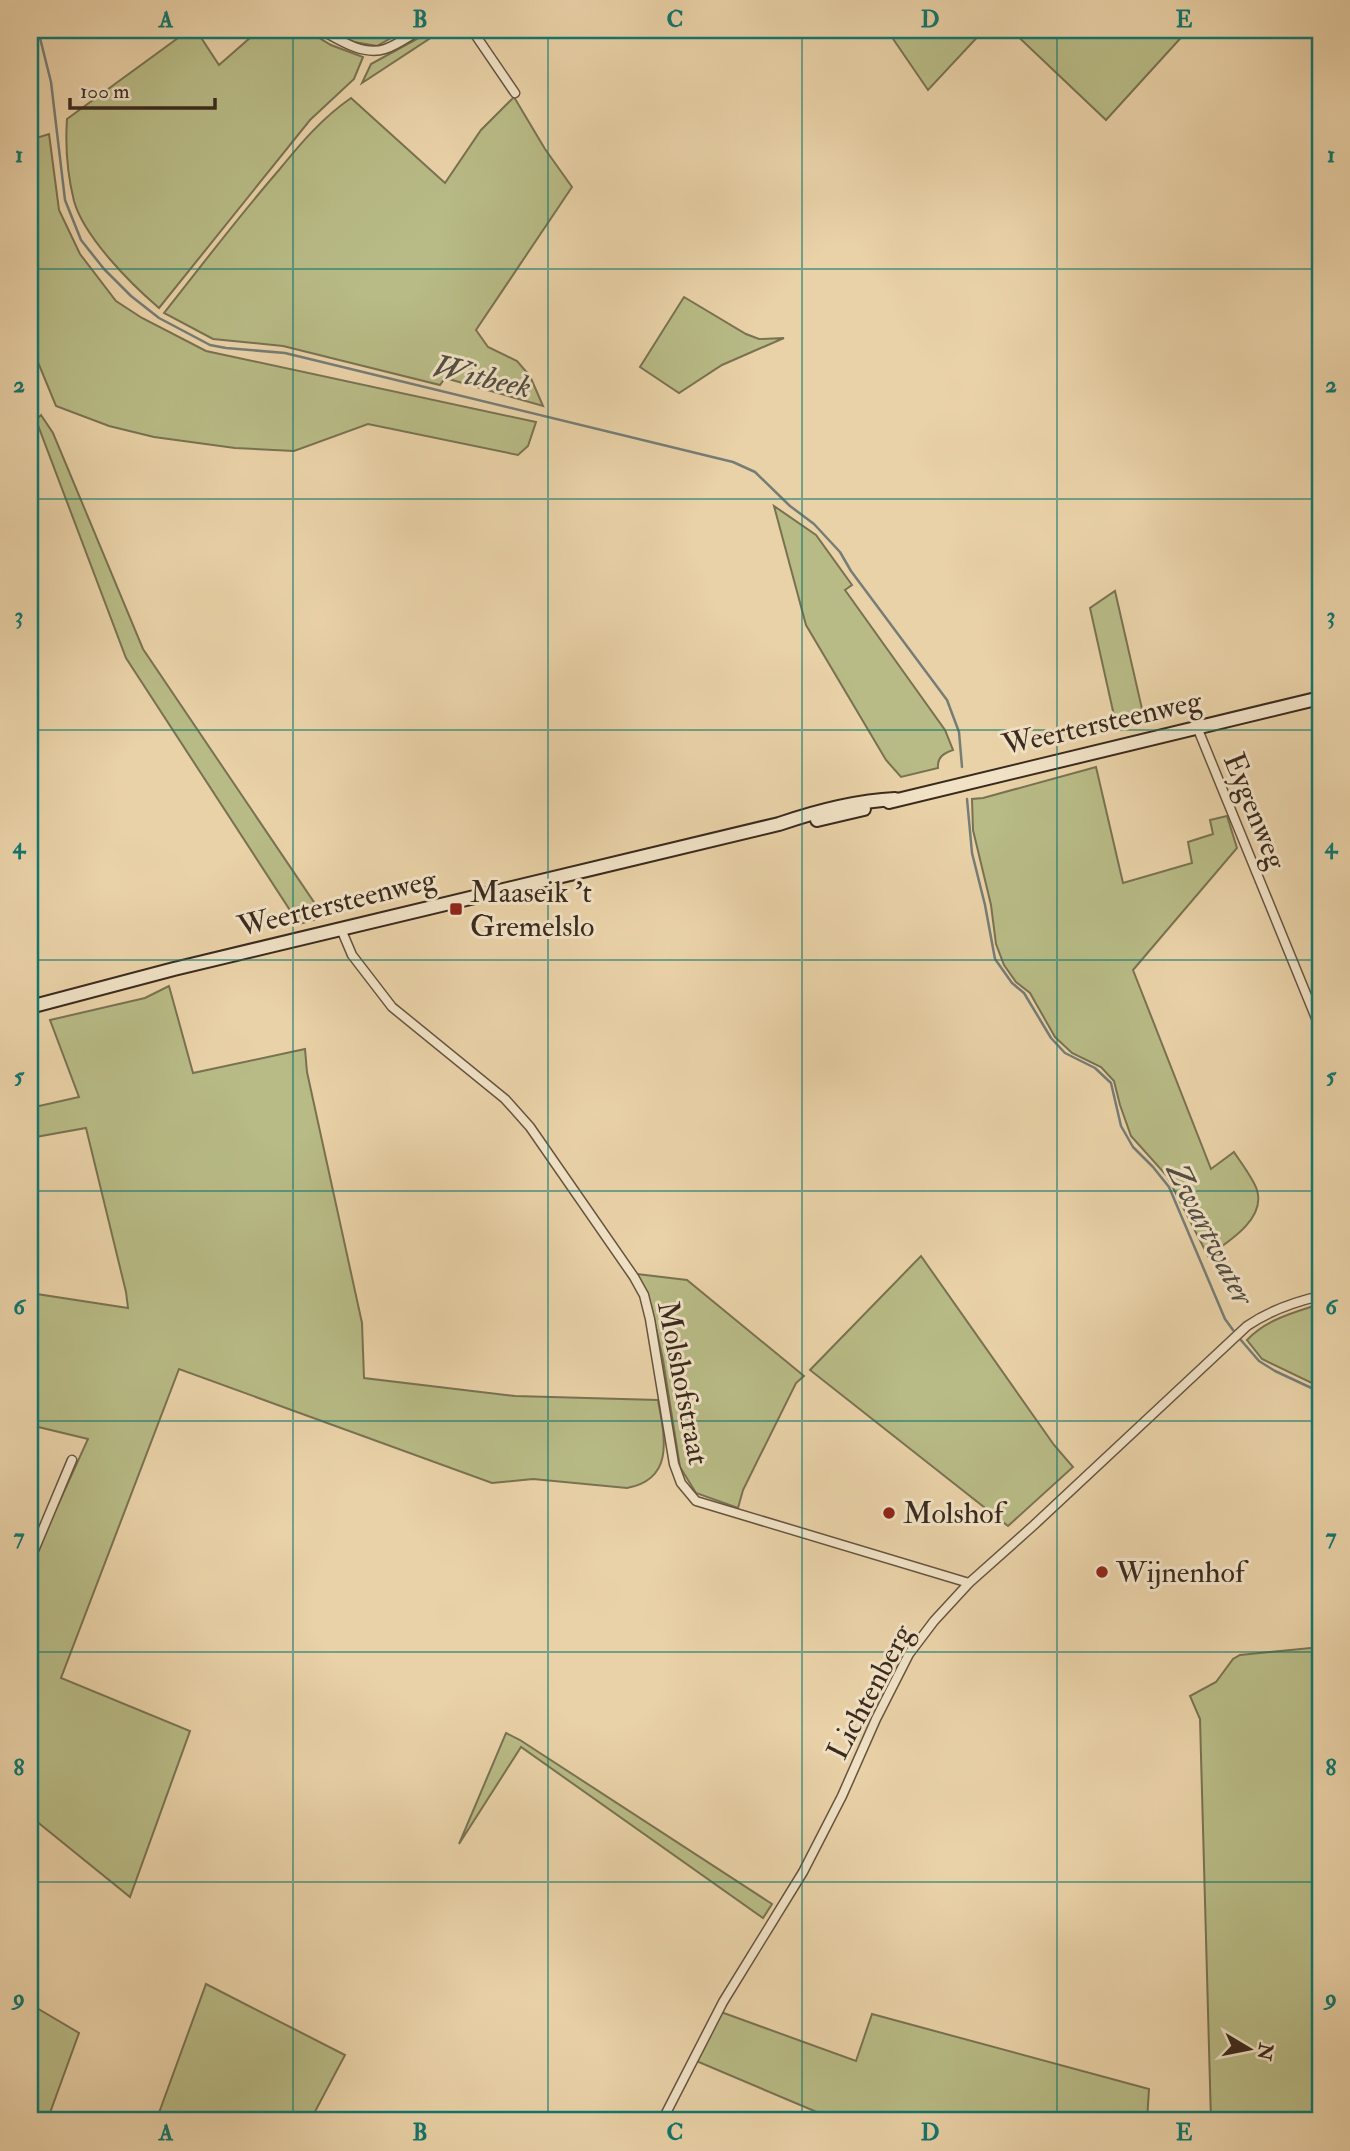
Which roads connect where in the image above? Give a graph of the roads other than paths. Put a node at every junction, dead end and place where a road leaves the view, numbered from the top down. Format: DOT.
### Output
graph roads {
  1 [pos="321,30"];
  2 [pos="420,30"];
  3 [pos="472,30"];
  4 [pos="515,93"];
  5 [pos="1320,698"];
  6 [pos="1197,727"];
  7 [pos="341,929"];
  8 [pos="30,1007"];
  9 [pos="1320,1028"];
  10 [pos="1320,1296"];
  11 [pos="72,1461"];
  12 [pos="30,1560"];
  13 [pos="969,1583"];
  14 [pos="662,2121"];
  1 -- 2 [label="street"];
  3 -- 4 [label="street"];
  5 -- 6 [label="main road, Weertersteenweg"];
  6 -- 7 [label="main road, Weertersteenweg"];
  6 -- 9 [label="street, Eygenweg"];
  7 -- 8 [label="main road, Weertersteenweg"];
  7 -- 13 [label="street, Molshofstraat"];
  10 -- 13 [label="street, Lichtenberg"];
  11 -- 12 [label="street"];
  13 -- 14 [label="street, Lichtenberg"];
}
